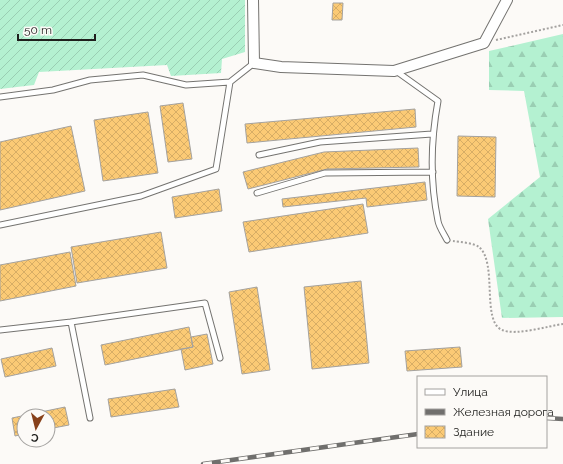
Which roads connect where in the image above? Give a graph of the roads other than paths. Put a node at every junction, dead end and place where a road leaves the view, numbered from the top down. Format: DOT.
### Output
graph roads {
  1 [pos="253,0"];
  2 [pos="507,0"];
  3 [pos="254,63"];
  4 [pos="394,71"];
  5 [pos="230,82"];
  6 [pos="0,97"];
  7 [pos="432,134"];
  8 [pos="259,155"];
  9 [pos="433,172"];
  10 [pos="257,193"];
  11 [pos="0,225"];
  12 [pos="447,240"];
  13 [pos="71,322"];
  14 [pos="0,330"];
  15 [pos="220,358"];
  16 [pos="90,418"];
  1 -- 3 [label="street"];
  2 -- 4 [label="street"];
  3 -- 4 [label="street"];
  3 -- 5 [label="lane"];
  4 -- 7 [label="lane"];
  5 -- 6 [label="lane"];
  5 -- 11 [label="lane"];
  7 -- 8 [label="lane"];
  7 -- 9 [label="lane"];
  9 -- 10 [label="lane"];
  9 -- 12 [label="lane"];
  13 -- 14 [label="lane"];
  13 -- 15 [label="lane"];
  13 -- 16 [label="lane"];
}
